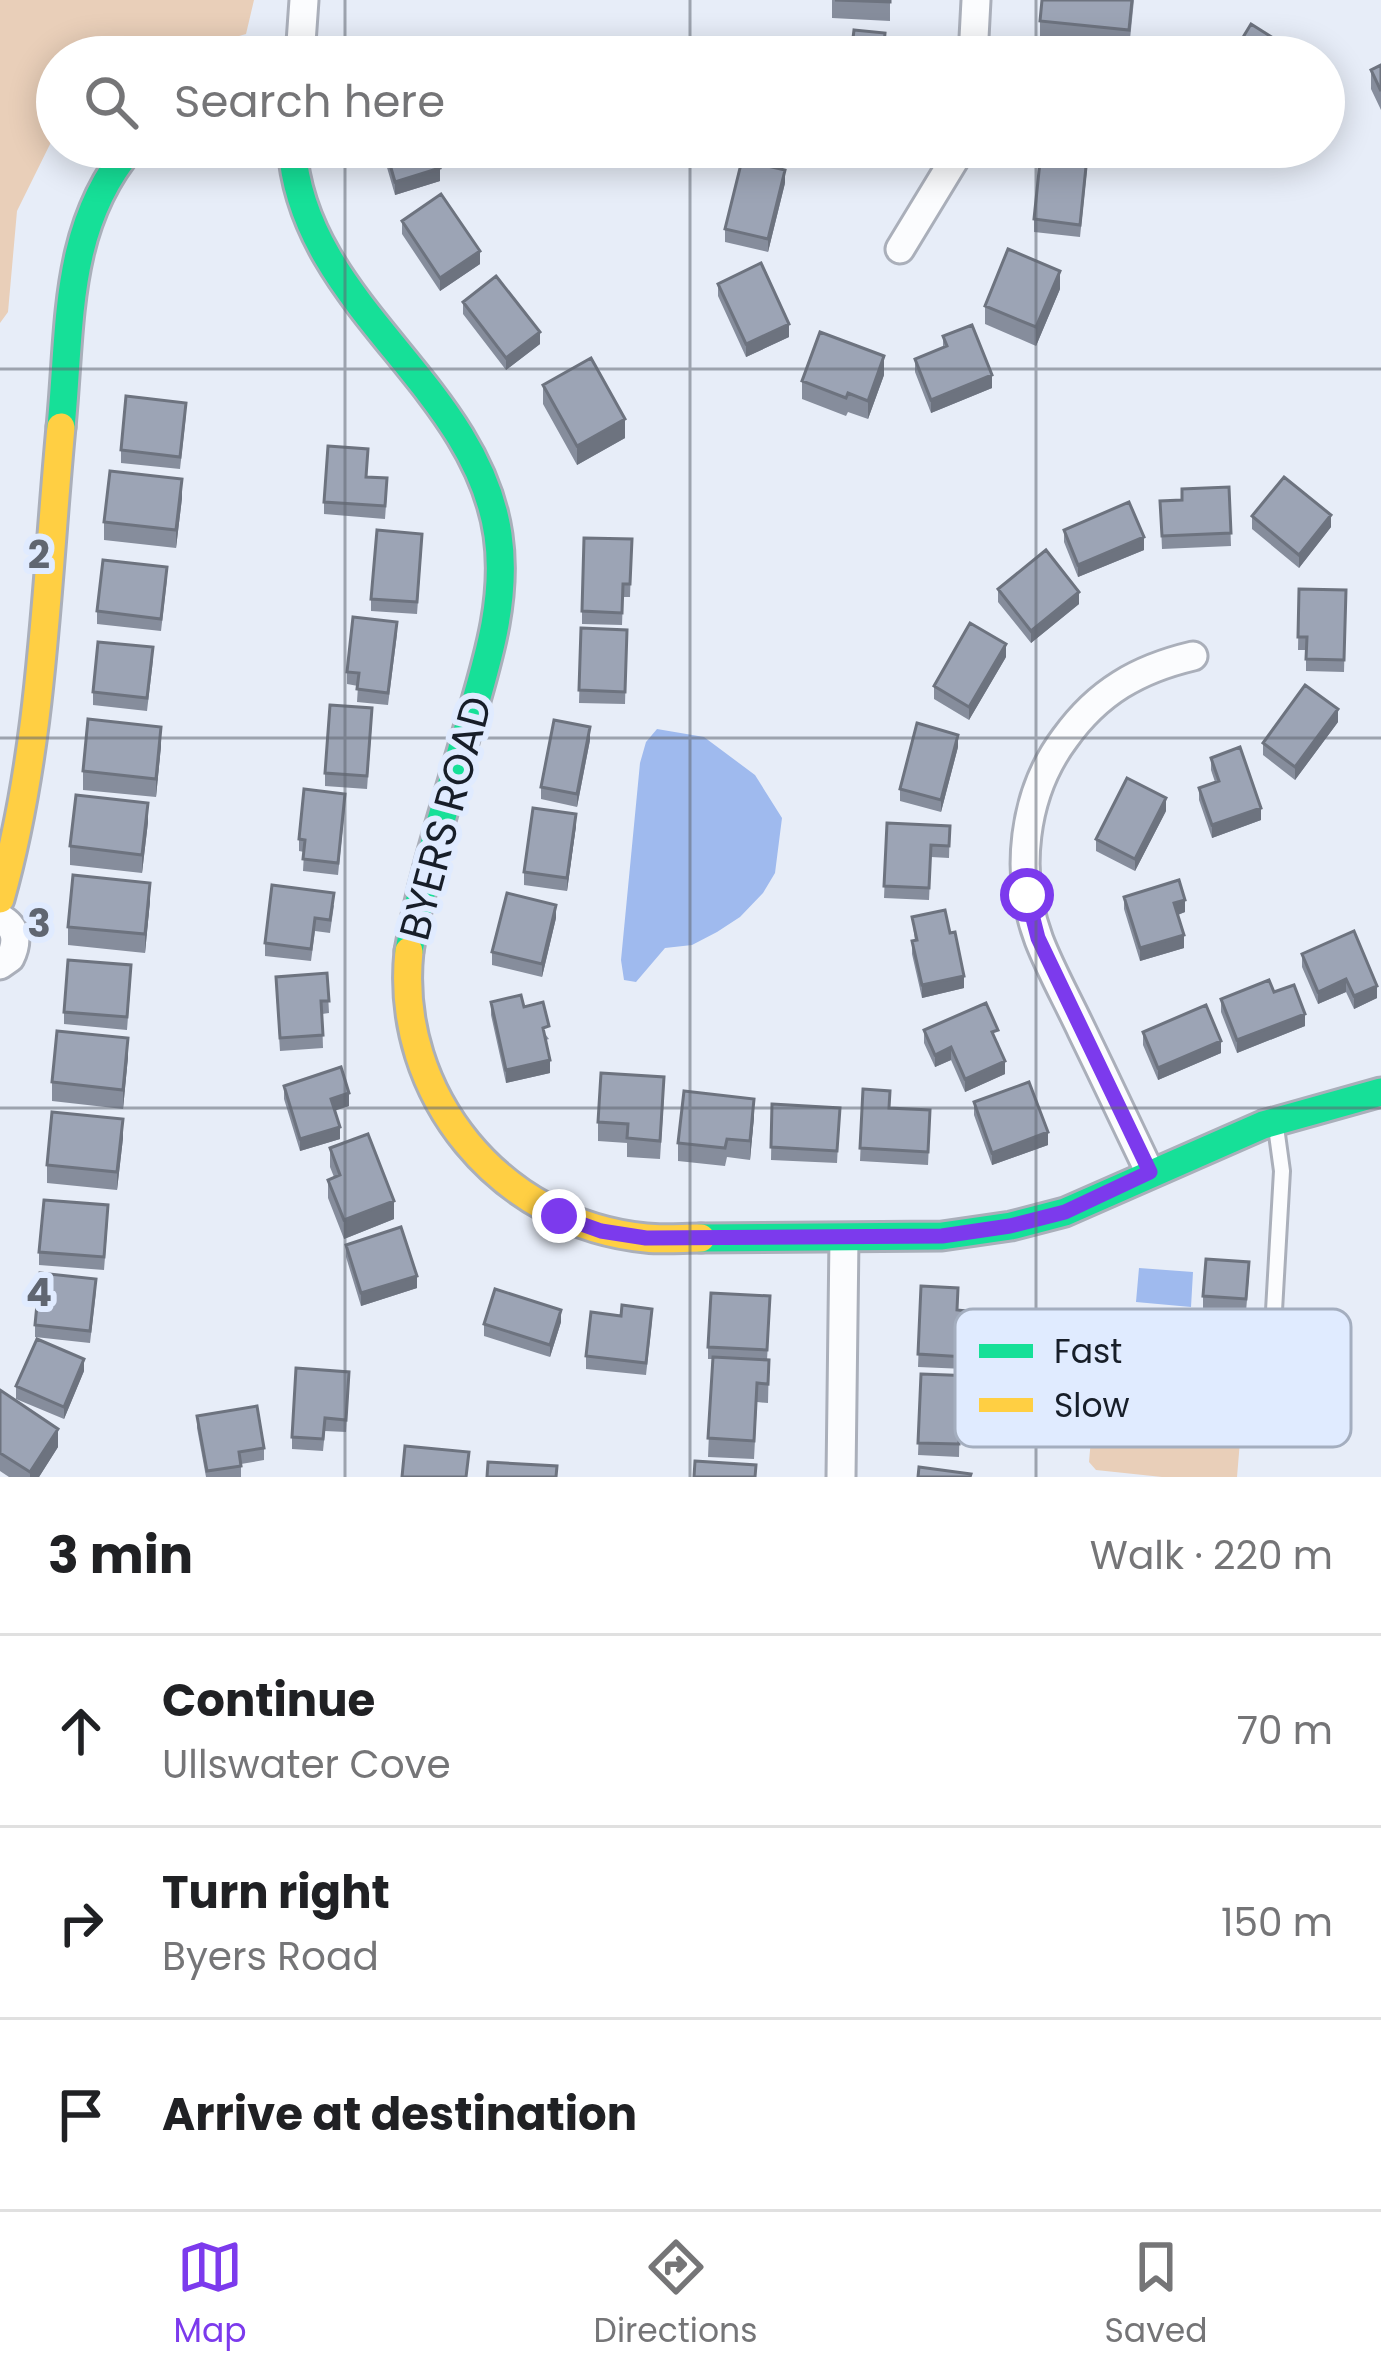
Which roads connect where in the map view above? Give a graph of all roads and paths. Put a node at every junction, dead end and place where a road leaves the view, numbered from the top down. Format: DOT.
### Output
graph roads {
  1 [pos="304,0"];
  2 [pos="976,0"];
  3 [pos="301,36"];
  4 [pos="974,36"];
  5 [pos="112,168"];
  6 [pos="296,168"];
  7 [pos="949,168"];
  8 [pos="900,249"];
  9 [pos="1193,656"];
  10 [pos="0,899"];
  11 [pos="0,919"];
  12 [pos="0,964"];
  13 [pos="1381,1092"];
  14 [pos="1275,1122"];
  15 [pos="1150,1172"];
  16 [pos="844,1238"];
  17 [pos="1274,1309"];
  18 [pos="841,1477"];
  1 -- 3 [label="street"];
  2 -- 4 [label="street"];
  5 -- 10 [label="street"];
  6 -- 16 [label="street, BYERS ROAD"];
  7 -- 8 [label="street"];
  9 -- 15 [label="street"];
  11 -- 12 [label="street"];
  13 -- 14 [label="street, BYERS ROAD"];
  14 -- 15 [label="street, BYERS ROAD"];
  14 -- 17 [label="lane"];
  15 -- 16 [label="street, BYERS ROAD"];
  16 -- 18 [label="street"];
}
